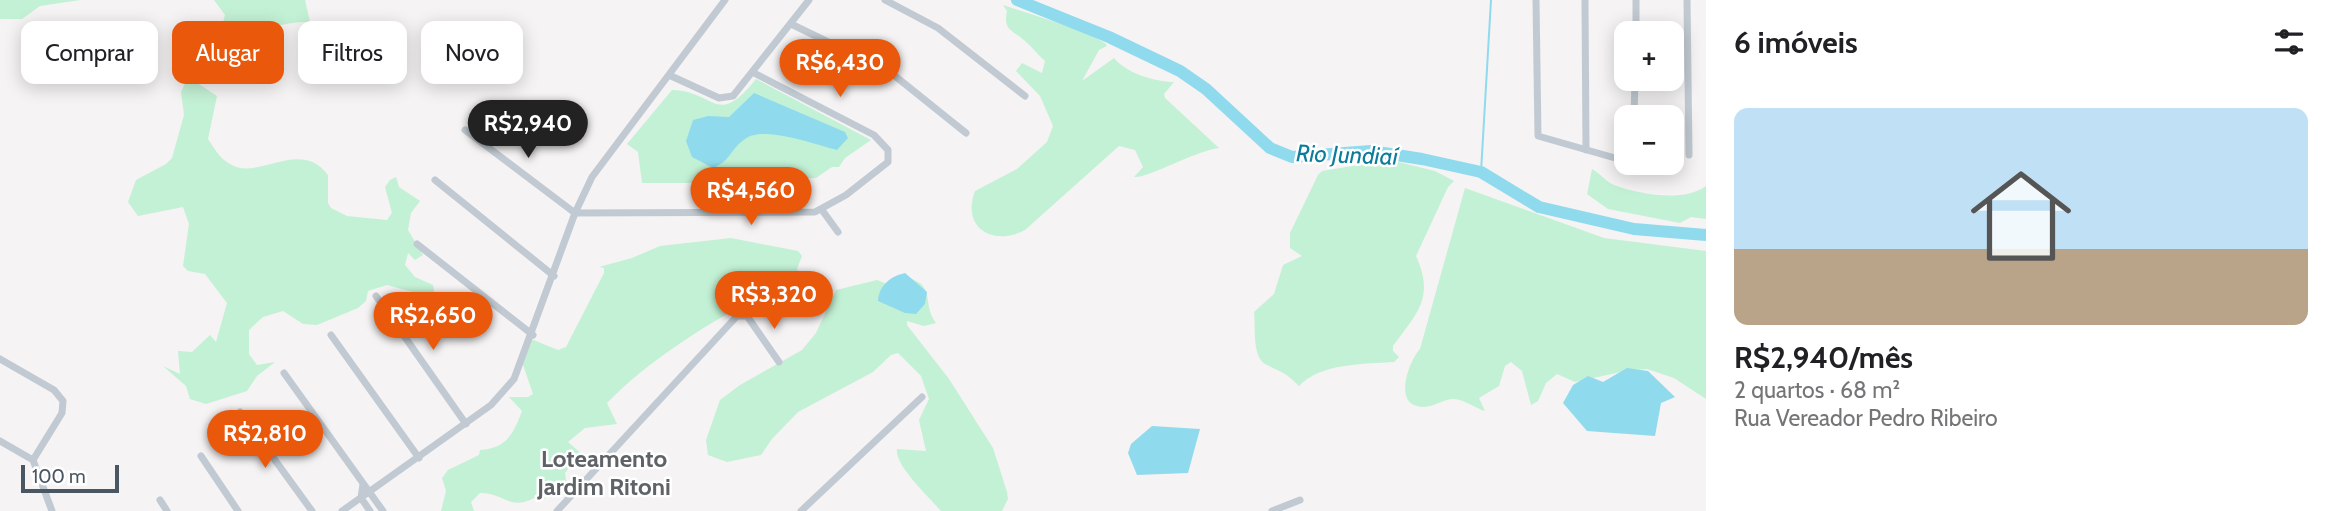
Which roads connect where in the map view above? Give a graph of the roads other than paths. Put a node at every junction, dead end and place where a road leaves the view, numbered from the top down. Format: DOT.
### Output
graph roads {
  1 [pos="725,0"];
  2 [pos="809,0"];
  3 [pos="885,0"];
  4 [pos="1536,0"];
  5 [pos="1585,0"];
  6 [pos="1636,0"];
  7 [pos="1687,0"];
  8 [pos="1636,21"];
  9 [pos="791,24"];
  10 [pos="754,73"];
  11 [pos="669,75"];
  12 [pos="1025,96"];
  13 [pos="465,130"];
  14 [pos="966,133"];
  15 [pos="1586,150"];
  16 [pos="1689,155"];
  17 [pos="1614,158"];
  18 [pos="435,180"];
  19 [pos="822,210"];
  20 [pos="575,213"];
  21 [pos="838,232"];
  22 [pos="417,244"];
  23 [pos="554,276"];
  24 [pos="376,296"];
  25 [pos="331,335"];
  26 [pos="533,335"];
  27 [pos="0,359"];
  28 [pos="779,362"];
  29 [pos="284,373"];
  30 [pos="922,397"];
  31 [pos="240,412"];
  32 [pos="466,424"];
  33 [pos="0,441"];
  34 [pos="201,456"];
  35 [pos="419,458"];
  36 [pos="33,460"];
  37 [pos="363,484"];
  38 [pos="371,491"];
  39 [pos="361,498"];
  40 [pos="160,500"];
  41 [pos="1300,500"];
  42 [pos="52,511"];
  43 [pos="167,511"];
  44 [pos="239,511"];
  45 [pos="312,511"];
  46 [pos="342,511"];
  47 [pos="370,511"];
  48 [pos="383,511"];
  49 [pos="557,511"];
  50 [pos="801,511"];
  51 [pos="1272,511"];
  1 -- 11 [label="street"];
  2 -- 9 [label="street"];
  3 -- 12 [label="street"];
  4 -- 15 [label="street"];
  5 -- 15 [label="street"];
  6 -- 8 [label="street"];
  7 -- 16 [label="street"];
  9 -- 10 [label="street"];
  9 -- 14 [label="street"];
  10 -- 11 [label="street"];
  10 -- 19 [label="street"];
  11 -- 20 [label="street"];
  13 -- 20 [label="street"];
  15 -- 17 [label="street"];
  18 -- 23 [label="street"];
  19 -- 20 [label="street"];
  19 -- 21 [label="street"];
  20 -- 23 [label="street"];
  22 -- 26 [label="street"];
  23 -- 26 [label="street"];
  24 -- 32 [label="street"];
  25 -- 35 [label="street"];
  26 -- 32 [label="street"];
  27 -- 36 [label="street"];
  28 -- 49 [label="street"];
  29 -- 37 [label="street"];
  30 -- 50 [label="street"];
  31 -- 45 [label="street"];
  32 -- 35 [label="street"];
  33 -- 36 [label="street"];
  34 -- 44 [label="street"];
  35 -- 38 [label="street"];
  36 -- 42 [label="street"];
  37 -- 38 [label="street"];
  37 -- 39 [label="street"];
  38 -- 39 [label="street"];
  38 -- 48 [label="street"];
  39 -- 46 [label="street"];
  39 -- 47 [label="street"];
  40 -- 43 [label="street"];
  41 -- 51 [label="street"];
}
